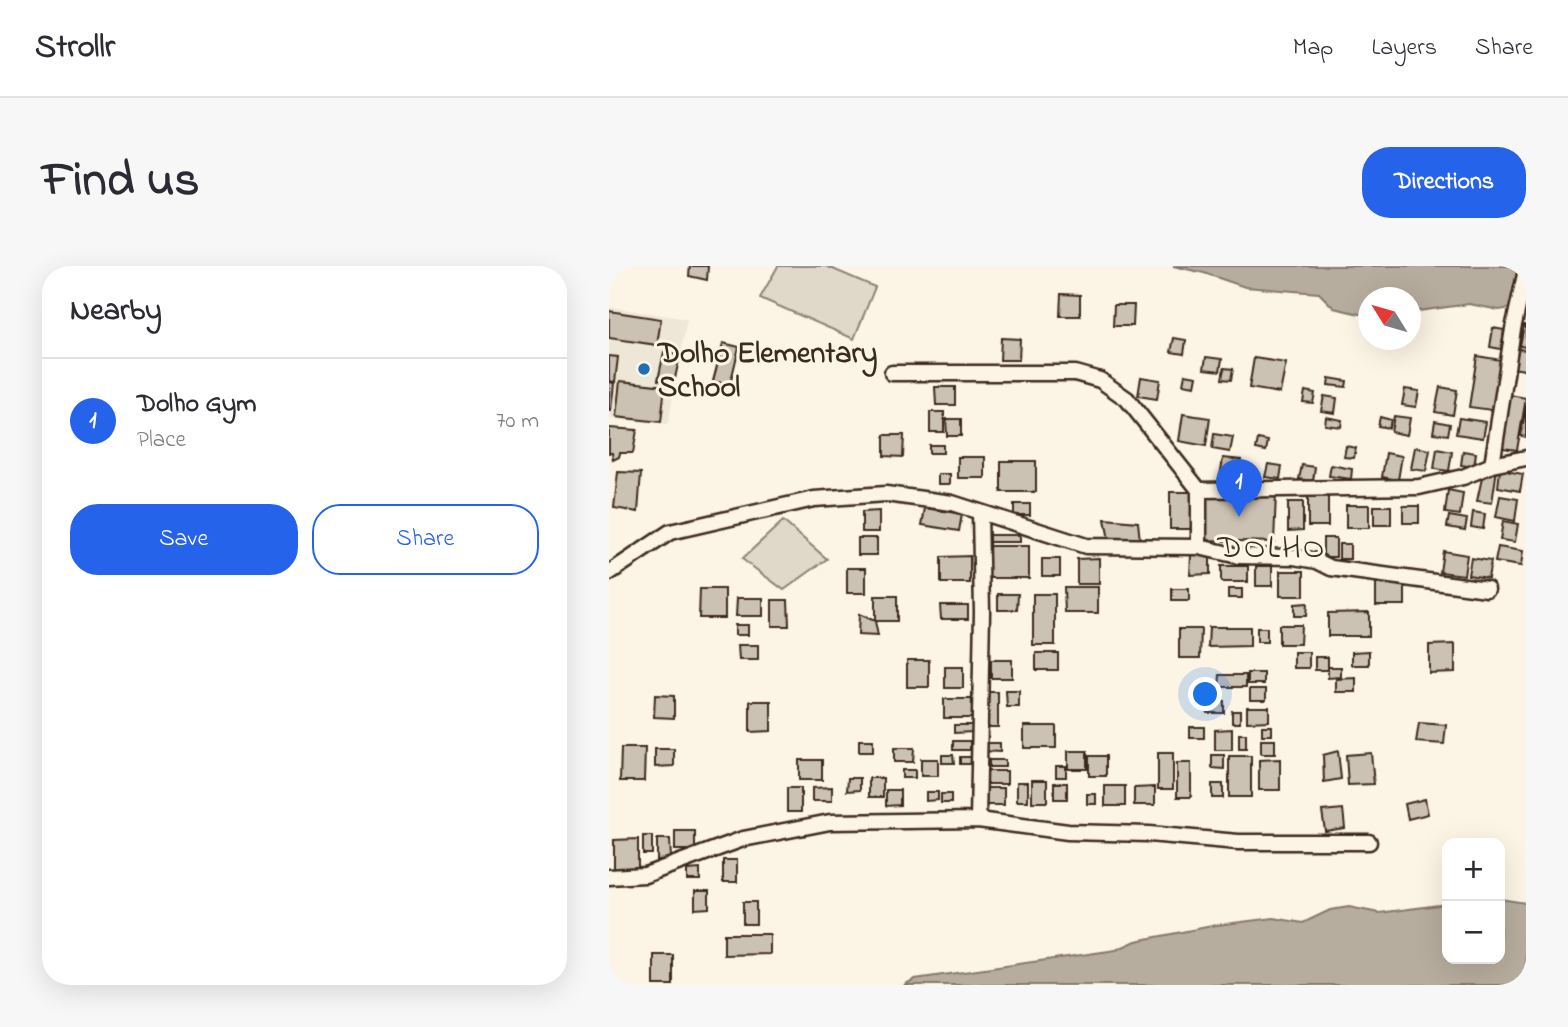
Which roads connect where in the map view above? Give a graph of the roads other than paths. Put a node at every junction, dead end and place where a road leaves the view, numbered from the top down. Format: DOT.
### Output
graph roads {
  1 [pos="1526,270"];
  2 [pos="892,373"];
  3 [pos="1526,457"];
  4 [pos="1492,465"];
  5 [pos="1199,490"];
  6 [pos="980,512"];
  7 [pos="1199,547"];
  8 [pos="609,573"];
  9 [pos="1487,589"];
  10 [pos="978,820"];
  11 [pos="1369,842"];
  12 [pos="609,877"];
  1 -- 4 [label="street"];
  2 -- 5 [label="street"];
  3 -- 4 [label="street"];
  4 -- 5 [label="street"];
  5 -- 7 [label="street"];
  6 -- 7 [label="street"];
  6 -- 8 [label="street"];
  6 -- 10 [label="street"];
  7 -- 9 [label="street"];
  10 -- 11 [label="street"];
  10 -- 12 [label="street"];
}
